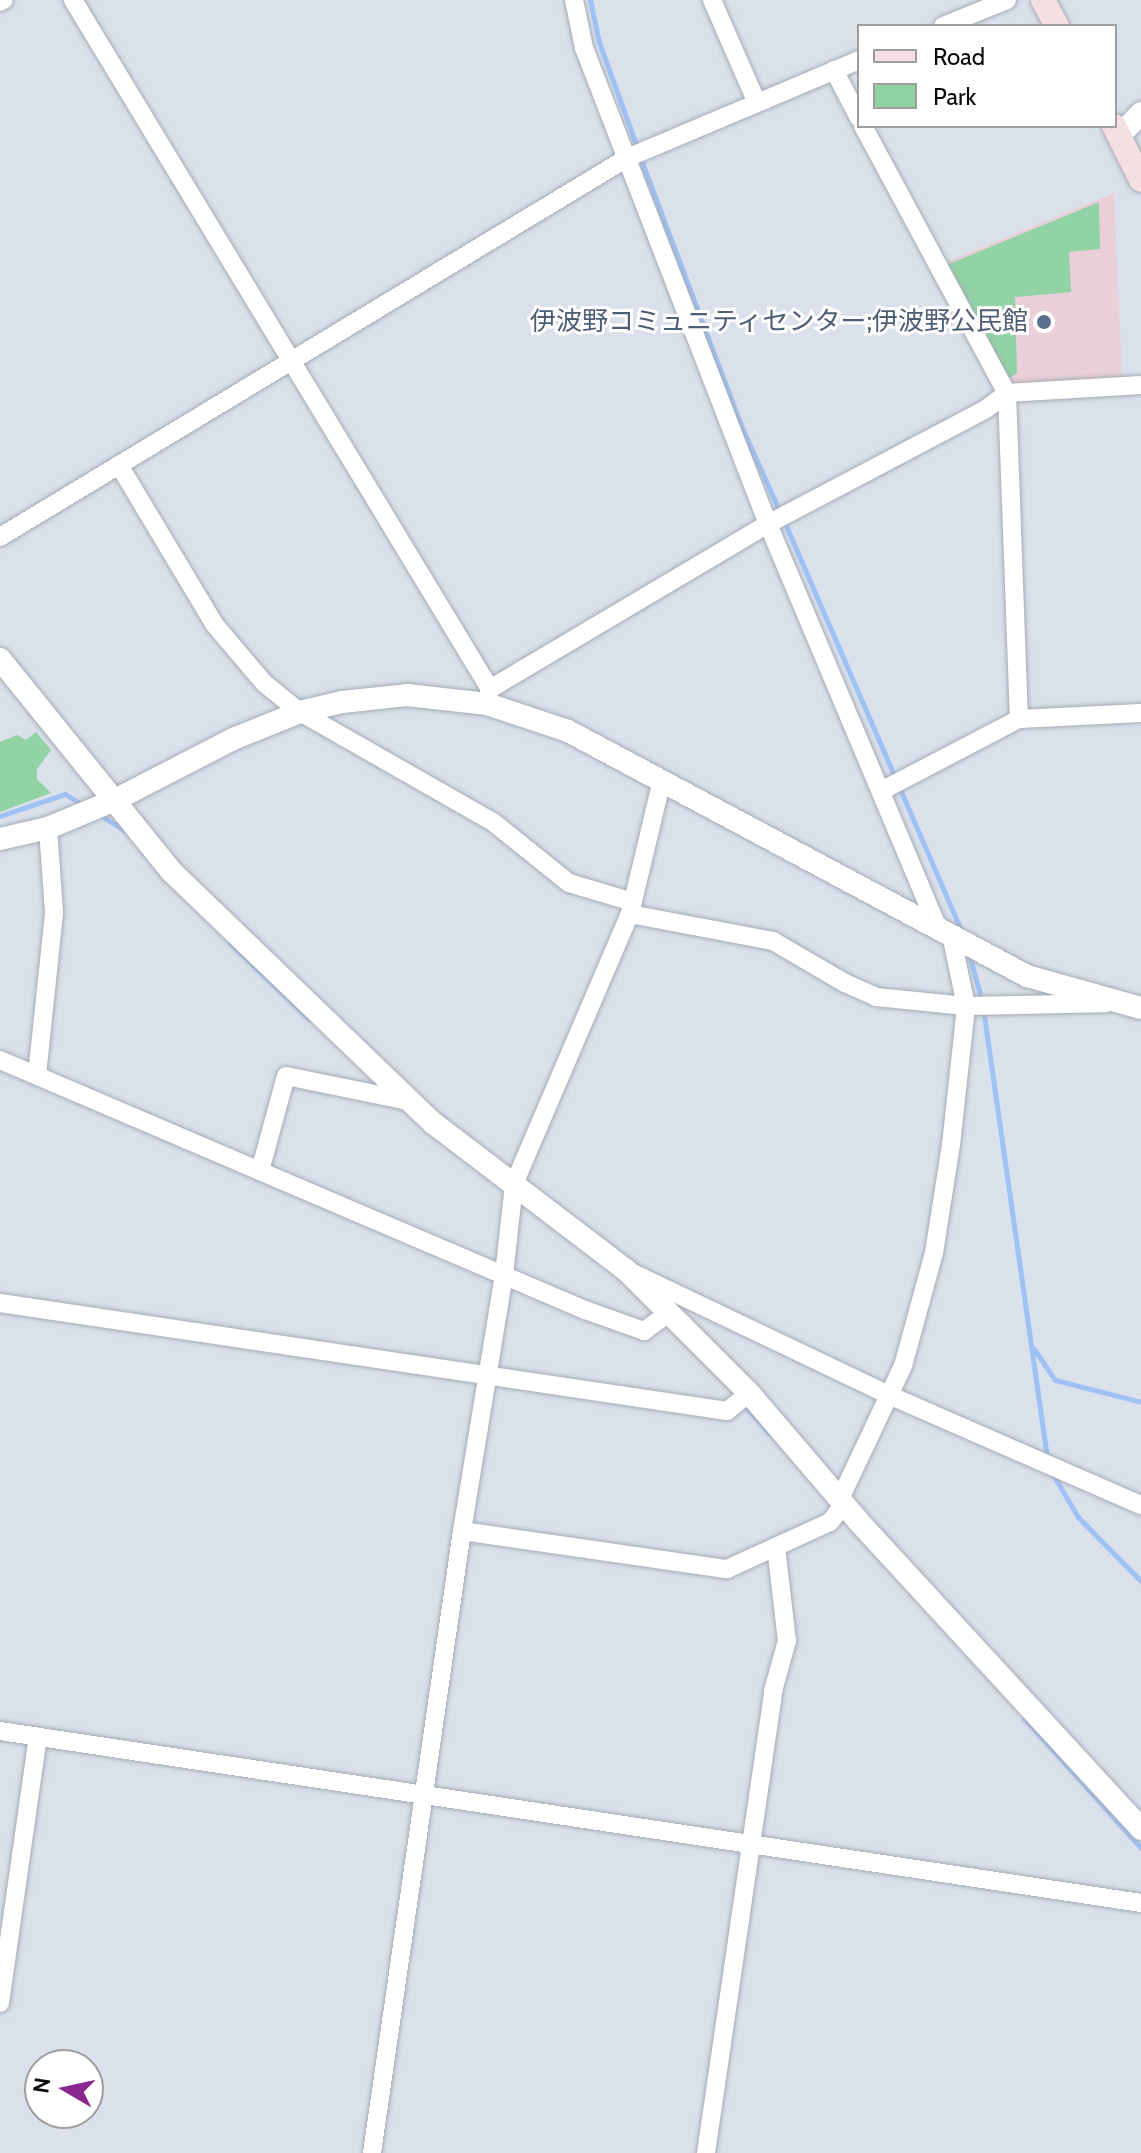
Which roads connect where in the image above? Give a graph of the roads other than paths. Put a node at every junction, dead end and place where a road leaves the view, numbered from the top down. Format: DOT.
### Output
graph roads {
  1 [pos="73,0"];
  2 [pos="574,0"];
  3 [pos="712,0"];
  4 [pos="1007,0"];
  5 [pos="1043,0"];
  6 [pos="948,24"];
  7 [pos="1056,24"];
  8 [pos="857,61"];
  9 [pos="834,70"];
  10 [pos="757,103"];
  11 [pos="1141,113"];
  12 [pos="857,114"];
  13 [pos="864,128"];
  14 [pos="1116,131"];
  15 [pos="627,158"];
  16 [pos="1141,180"];
  17 [pos="292,360"];
  18 [pos="1141,385"];
  19 [pos="1007,393"];
  20 [pos="119,465"];
  21 [pos="768,524"];
  22 [pos="0,537"];
  23 [pos="0,659"];
  24 [pos="488,696"];
  25 [pos="300,712"];
  26 [pos="1141,713"];
  27 [pos="1019,719"];
  28 [pos="662,780"];
  29 [pos="883,790"];
  30 [pos="115,800"];
  31 [pos="48,828"];
  32 [pos="0,839"];
  33 [pos="631,908"];
  34 [pos="945,935"];
  35 [pos="1117,1003"];
  36 [pos="966,1006"];
  37 [pos="1141,1008"];
  38 [pos="0,1060"];
  39 [pos="37,1075"];
  40 [pos="409,1101"];
  41 [pos="260,1171"];
  42 [pos="514,1184"];
  43 [pos="626,1270"];
  44 [pos="504,1275"];
  45 [pos="0,1303"];
  46 [pos="667,1314"];
  47 [pos="488,1376"];
  48 [pos="749,1393"];
  49 [pos="891,1396"];
  50 [pos="842,1502"];
  51 [pos="1141,1505"];
  52 [pos="462,1531"];
  53 [pos="776,1547"];
  54 [pos="0,1731"];
  55 [pos="38,1737"];
  56 [pos="425,1796"];
  57 [pos="1141,1829"];
  58 [pos="751,1844"];
  59 [pos="1141,1903"];
  60 [pos="0,2003"];
  61 [pos="372,2153"];
  62 [pos="706,2153"];
  1 -- 17 [label="street"];
  2 -- 15 [label="street"];
  3 -- 10 [label="street"];
  4 -- 6 [label="street"];
  5 -- 7 [label="main road"];
  8 -- 9 [label="street"];
  9 -- 10 [label="street"];
  9 -- 12 [label="street"];
  10 -- 15 [label="street"];
  11 -- 14 [label="street"];
  13 -- 19 [label="street"];
  14 -- 16 [label="main road"];
  15 -- 17 [label="street"];
  15 -- 21 [label="street"];
  17 -- 20 [label="street"];
  17 -- 24 [label="street"];
  18 -- 19 [label="street"];
  19 -- 21 [label="street"];
  19 -- 27 [label="street"];
  20 -- 22 [label="street"];
  20 -- 25 [label="street"];
  21 -- 24 [label="street"];
  21 -- 29 [label="street"];
  23 -- 30 [label="street"];
  24 -- 25 [label="street"];
  24 -- 28 [label="street"];
  25 -- 30 [label="street"];
  25 -- 33 [label="street"];
  26 -- 27 [label="street"];
  27 -- 29 [label="street"];
  28 -- 33 [label="street"];
  28 -- 34 [label="street"];
  29 -- 34 [label="street"];
  30 -- 31 [label="street"];
  30 -- 40 [label="street"];
  31 -- 32 [label="street"];
  31 -- 39 [label="street"];
  33 -- 36 [label="street"];
  33 -- 42 [label="street"];
  34 -- 35 [label="street"];
  34 -- 36 [label="street"];
  35 -- 36 [label="street"];
  35 -- 37 [label="street"];
  36 -- 49 [label="street"];
  38 -- 39 [label="street"];
  39 -- 41 [label="street"];
  40 -- 41 [label="street"];
  40 -- 42 [label="street"];
  41 -- 44 [label="street"];
  42 -- 43 [label="street"];
  42 -- 44 [label="street"];
  43 -- 46 [label="street"];
  43 -- 49 [label="street"];
  44 -- 46 [label="street"];
  44 -- 47 [label="street"];
  45 -- 47 [label="street"];
  46 -- 48 [label="street"];
  47 -- 48 [label="street"];
  47 -- 52 [label="street"];
  48 -- 50 [label="street"];
  49 -- 50 [label="street"];
  49 -- 51 [label="street"];
  50 -- 53 [label="street"];
  50 -- 57 [label="street"];
  52 -- 53 [label="street"];
  52 -- 56 [label="street"];
  53 -- 58 [label="street"];
  54 -- 55 [label="street"];
  55 -- 56 [label="street"];
  55 -- 60 [label="street"];
  56 -- 58 [label="street"];
  56 -- 61 [label="street"];
  58 -- 59 [label="street"];
  58 -- 62 [label="street"];
}
